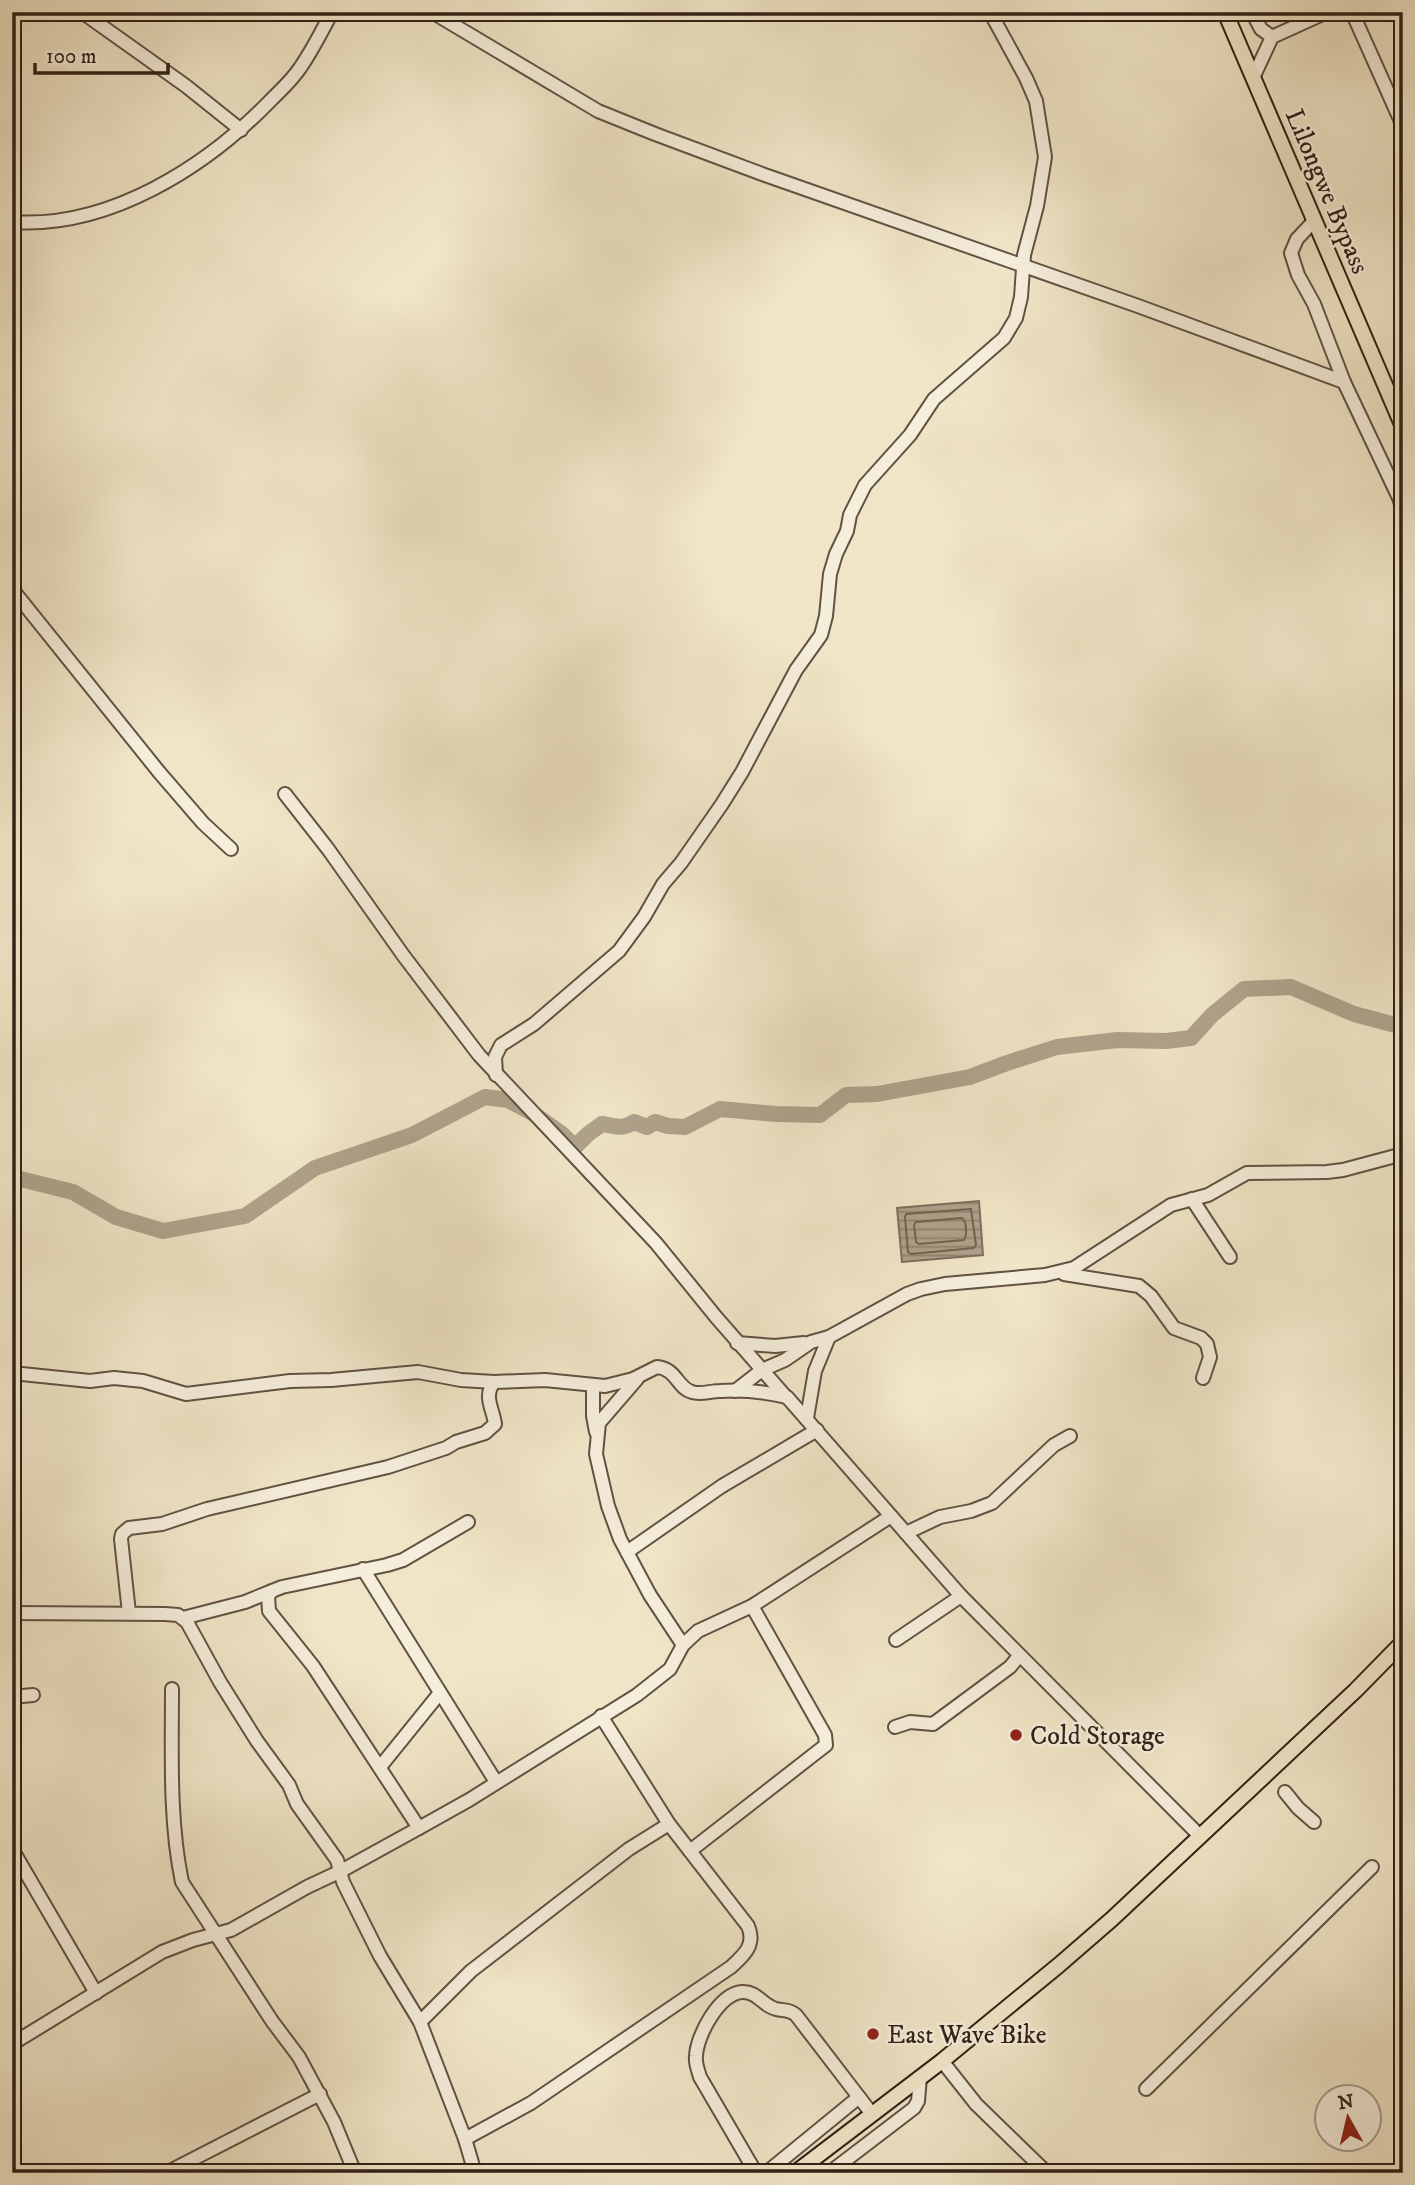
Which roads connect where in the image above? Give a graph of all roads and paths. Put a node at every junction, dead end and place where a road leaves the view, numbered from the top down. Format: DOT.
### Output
graph roads {
  1 [pos="82,12"];
  2 [pos="332,12"];
  3 [pos="432,12"];
  4 [pos="990,12"];
  5 [pos="1225,12"];
  6 [pos="1252,12"];
  7 [pos="1327,12"];
  8 [pos="1352,12"];
  9 [pos="1272,37"];
  10 [pos="1252,78"];
  11 [pos="1403,126"];
  12 [pos="241,130"];
  13 [pos="12,160"];
  14 [pos="12,171"];
  15 [pos="1314,221"];
  16 [pos="12,222"];
  17 [pos="1024,267"];
  18 [pos="1344,382"];
  19 [pos="1400,413"];
  20 [pos="1403,426"];
  21 [pos="1403,510"];
  22 [pos="12,589"];
  23 [pos="285,794"];
  24 [pos="231,849"];
  25 [pos="496,1075"];
  26 [pos="1403,1154"];
  27 [pos="1192,1199"];
  28 [pos="1230,1258"];
  29 [pos="1060,1273"];
  30 [pos="829,1338"];
  31 [pos="811,1342"];
  32 [pos="737,1343"];
  33 [pos="762,1370"];
  34 [pos="12,1373"];
  35 [pos="642,1374"];
  36 [pos="1203,1378"];
  37 [pos="494,1382"];
  38 [pos="593,1385"];
  39 [pos="735,1391"];
  40 [pos="787,1397"];
  41 [pos="807,1418"];
  42 [pos="817,1430"];
  43 [pos="597,1435"];
  44 [pos="1070,1436"];
  45 [pos="891,1516"];
  46 [pos="468,1522"];
  47 [pos="906,1532"];
  48 [pos="627,1552"];
  49 [pos="363,1569"];
  50 [pos="272,1591"];
  51 [pos="961,1596"];
  52 [pos="752,1606"];
  53 [pos="12,1613"];
  54 [pos="129,1613"];
  55 [pos="183,1618"];
  56 [pos="896,1640"];
  57 [pos="1403,1642"];
  58 [pos="683,1645"];
  59 [pos="1019,1656"];
  60 [pos="172,1689"];
  61 [pos="439,1694"];
  62 [pos="33,1695"];
  63 [pos="12,1697"];
  64 [pos="601,1716"];
  65 [pos="895,1727"];
  66 [pos="380,1767"];
  67 [pos="496,1782"];
  68 [pos="1284,1792"];
  69 [pos="1314,1822"];
  70 [pos="669,1824"];
  71 [pos="419,1828"];
  72 [pos="1200,1836"];
  73 [pos="12,1849"];
  74 [pos="690,1851"];
  75 [pos="1372,1867"];
  76 [pos="341,1871"];
  77 [pos="217,1935"];
  78 [pos="96,1993"];
  79 [pos="420,2022"];
  80 [pos="12,2044"];
  81 [pos="942,2062"];
  82 [pos="920,2077"];
  83 [pos="1146,2089"];
  84 [pos="320,2094"];
  85 [pos="859,2097"];
  86 [pos="872,2114"];
  87 [pos="465,2140"];
  88 [pos="166,2173"];
  89 [pos="355,2173"];
  90 [pos="475,2173"];
  91 [pos="756,2173"];
  92 [pos="765,2173"];
  93 [pos="795,2173"];
  94 [pos="829,2173"];
  95 [pos="1047,2173"];
  1 -- 12 [label="street"];
  2 -- 12 [label="street"];
  3 -- 17 [label="street"];
  4 -- 17 [label="street"];
  5 -- 10 [label="main road, Lilongwe Bypass"];
  6 -- 9 [label="street"];
  7 -- 9 [label="street"];
  8 -- 11 [label="street"];
  9 -- 10 [label="street"];
  10 -- 15 [label="main road, Lilongwe Bypass"];
  12 -- 16 [label="street"];
  13 -- 14 [label="street"];
  15 -- 18 [label="street"];
  15 -- 19 [label="main road, Lilongwe Bypass"];
  17 -- 18 [label="street"];
  17 -- 25 [label="street"];
  18 -- 21 [label="street"];
  19 -- 20 [label="main road, Lilongwe Bypass"];
  22 -- 24 [label="street"];
  23 -- 25 [label="street"];
  25 -- 32 [label="street"];
  26 -- 27 [label="street"];
  27 -- 28 [label="street"];
  27 -- 29 [label="street"];
  29 -- 30 [label="street"];
  29 -- 36 [label="street"];
  30 -- 31 [label="street"];
  30 -- 41 [label="street"];
  31 -- 32 [label="street"];
  31 -- 33 [label="street"];
  32 -- 33 [label="street"];
  33 -- 39 [label="street"];
  33 -- 40 [label="street"];
  34 -- 37 [label="street"];
  35 -- 38 [label="street"];
  35 -- 39 [label="street"];
  35 -- 43 [label="street"];
  37 -- 38 [label="street"];
  37 -- 54 [label="street"];
  38 -- 43 [label="street"];
  39 -- 40 [label="street"];
  40 -- 41 [label="street"];
  41 -- 42 [label="street"];
  42 -- 45 [label="street"];
  42 -- 48 [label="street"];
  43 -- 48 [label="street"];
  44 -- 47 [label="street"];
  45 -- 47 [label="street"];
  45 -- 52 [label="street"];
  46 -- 49 [label="street"];
  47 -- 51 [label="street"];
  48 -- 58 [label="street"];
  49 -- 50 [label="street"];
  49 -- 61 [label="street"];
  50 -- 55 [label="street"];
  50 -- 66 [label="street"];
  51 -- 56 [label="street"];
  51 -- 59 [label="street"];
  52 -- 58 [label="street"];
  52 -- 74 [label="street"];
  53 -- 54 [label="street"];
  54 -- 55 [label="street"];
  55 -- 76 [label="street"];
  57 -- 72 [label="main road"];
  58 -- 64 [label="street"];
  59 -- 65 [label="street"];
  59 -- 72 [label="street"];
  60 -- 77 [label="street"];
  61 -- 66 [label="street"];
  61 -- 67 [label="street"];
  62 -- 63 [label="street"];
  64 -- 67 [label="street"];
  64 -- 70 [label="street"];
  66 -- 71 [label="street"];
  67 -- 71 [label="street"];
  68 -- 69 [label="street"];
  70 -- 74 [label="street"];
  70 -- 79 [label="street"];
  71 -- 76 [label="street"];
  72 -- 81 [label="main road"];
  73 -- 78 [label="street"];
  74 -- 87 [label="street"];
  75 -- 83 [label="street"];
  76 -- 77 [label="street"];
  76 -- 79 [label="street"];
  77 -- 78 [label="street"];
  77 -- 84 [label="street"];
  78 -- 80 [label="street"];
  79 -- 87 [label="street"];
  81 -- 82 [label="main road"];
  81 -- 95 [label="street"];
  82 -- 86 [label="main road"];
  82 -- 94 [label="street"];
  84 -- 88 [label="street"];
  84 -- 89 [label="street"];
  85 -- 86 [label="street"];
  85 -- 91 [label="street"];
  85 -- 92 [label="street"];
  86 -- 93 [label="main road"];
  87 -- 90 [label="street"];
}
